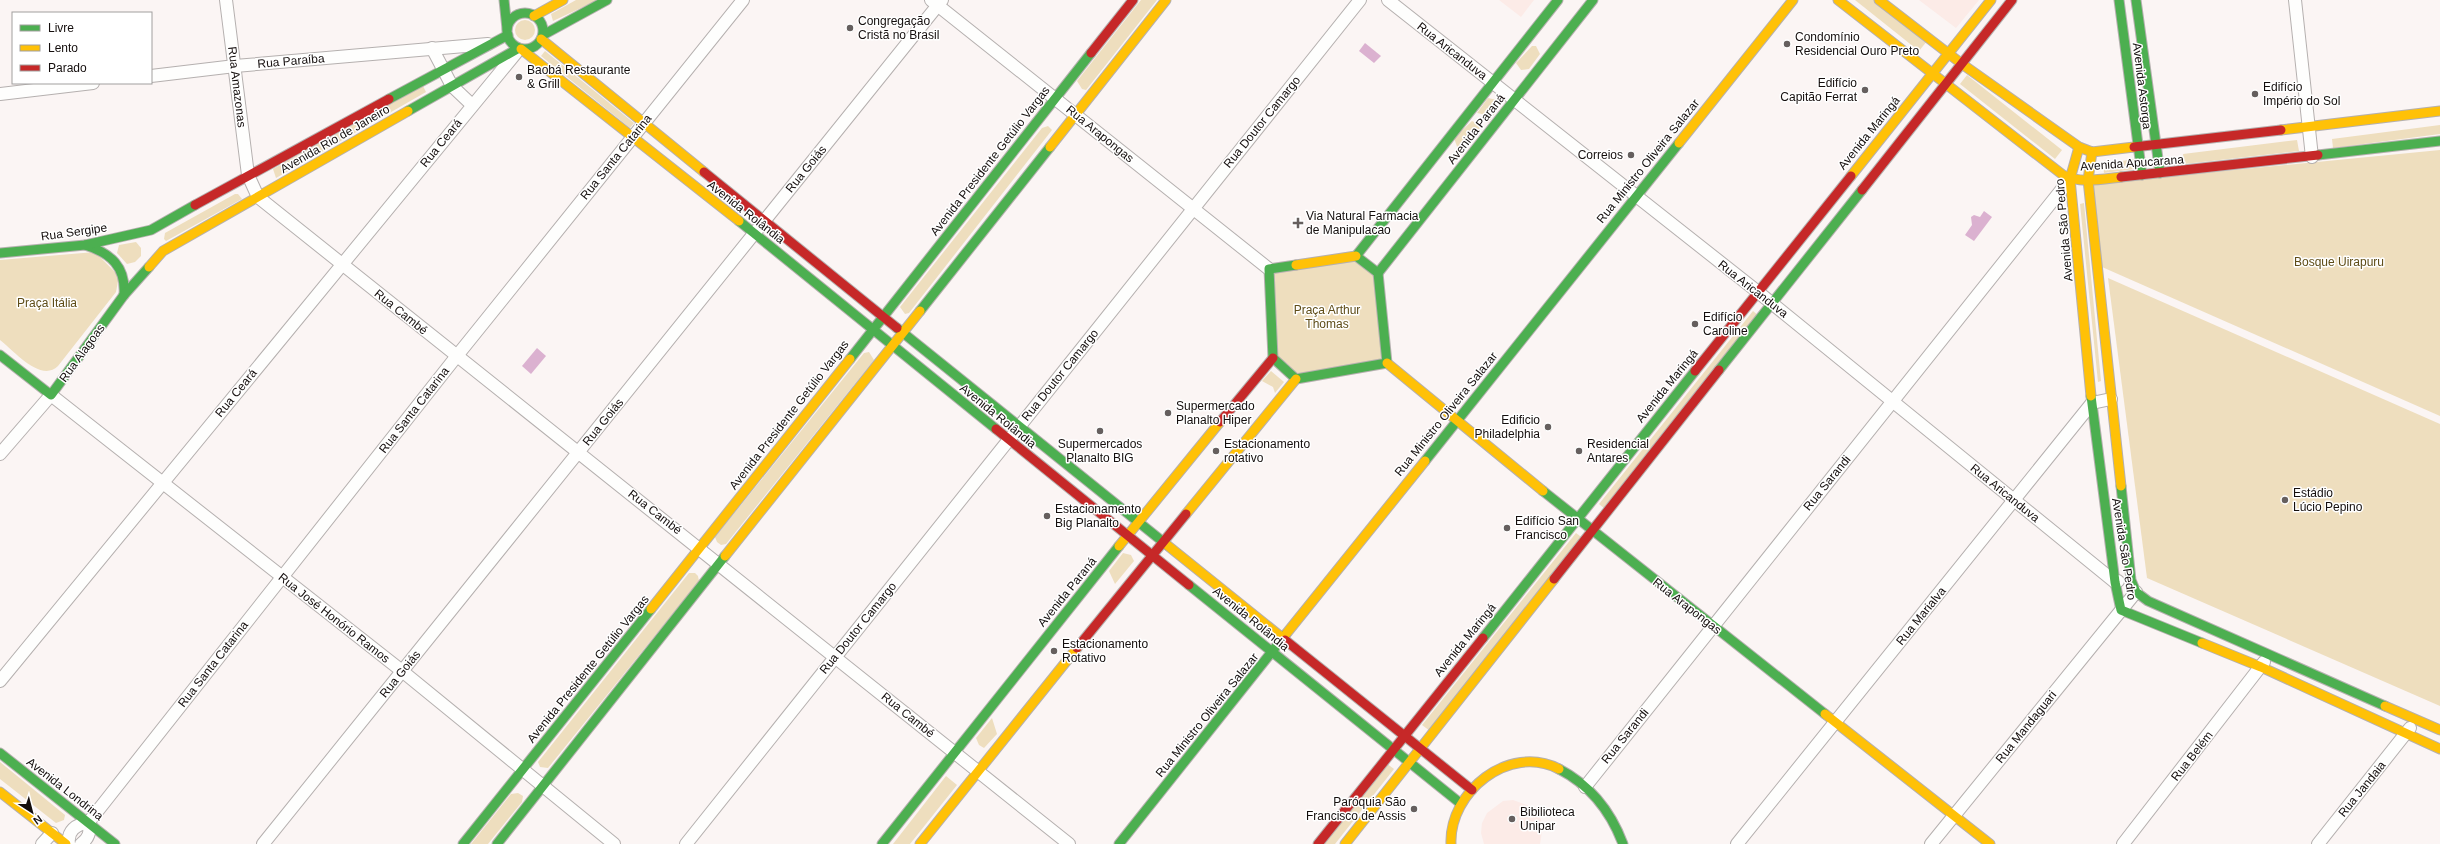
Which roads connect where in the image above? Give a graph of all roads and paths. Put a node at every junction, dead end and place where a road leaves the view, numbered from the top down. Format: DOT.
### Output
graph roads {
  1 [pos="226,0"];
  2 [pos="504,0"];
  3 [pos="563,0"];
  4 [pos="608,0"];
  5 [pos="743,0"];
  6 [pos="1134,0"];
  7 [pos="1166,0"];
  8 [pos="1360,0"];
  9 [pos="1388,0"];
  10 [pos="1558,0"];
  11 [pos="1593,0"];
  12 [pos="1793,0"];
  13 [pos="1838,0"];
  14 [pos="1879,0"];
  15 [pos="1991,0"];
  16 [pos="2012,0"];
  17 [pos="2119,0"];
  18 [pos="2136,0"];
  19 [pos="2295,0"];
  20 [pos="937,2"];
  21 [pos="525,3"];
  22 [pos="531,15"];
  23 [pos="507,32"];
  24 [pos="542,37"];
  25 [pos="493,43"];
  26 [pos="432,48"];
  27 [pos="520,48"];
  28 [pos="1948,54"];
  29 [pos="1512,58"];
  30 [pos="1962,64"];
  31 [pos="234,66"];
  32 [pos="1514,69"];
  33 [pos="443,71"];
  34 [pos="1535,73"];
  35 [pos="1931,74"];
  36 [pos="1524,75"];
  37 [pos="152,76"];
  38 [pos="1492,83"];
  39 [pos="85,84"];
  40 [pos="1945,85"];
  41 [pos="452,86"];
  42 [pos="0,94"];
  43 [pos="1055,97"];
  44 [pos="1514,100"];
  45 [pos="472,105"];
  46 [pos="2440,111"];
  47 [pos="1076,114"];
  48 [pos="1464,119"];
  49 [pos="643,122"];
  50 [pos="2309,126"];
  51 [pos="1486,136"];
  52 [pos="631,138"];
  53 [pos="2440,141"];
  54 [pos="2157,144"];
  55 [pos="2137,146"];
  56 [pos="2079,147"];
  57 [pos="2092,152"];
  58 [pos="2312,157"];
  59 [pos="2160,174"];
  60 [pos="248,175"];
  61 [pos="2142,175"];
  62 [pos="2070,179"];
  63 [pos="2088,180"];
  64 [pos="258,197"];
  65 [pos="1636,197"];
  66 [pos="1193,209"];
  67 [pos="764,221"];
  68 [pos="1378,228"];
  69 [pos="754,234"];
  70 [pos="157,241"];
  71 [pos="1401,244"];
  72 [pos="85,245"];
  73 [pos="0,253"];
  74 [pos="1356,256"];
  75 [pos="342,264"];
  76 [pos="1269,269"];
  77 [pos="1378,273"];
  78 [pos="1758,292"];
  79 [pos="124,295"];
  80 [pos="1772,303"];
  81 [pos="883,316"];
  82 [pos="872,330"];
  83 [pos="902,331"];
  84 [pos="891,345"];
  85 [pos="0,355"];
  86 [pos="456,357"];
  87 [pos="1273,358"];
  88 [pos="1387,363"];
  89 [pos="1296,379"];
  90 [pos="50,395"];
  91 [pos="2111,399"];
  92 [pos="1892,401"];
  93 [pos="2092,403"];
  94 [pos="1458,419"];
  95 [pos="1020,426"];
  96 [pos="1008,440"];
  97 [pos="1631,452"];
  98 [pos="578,453"];
  99 [pos="0,454"];
  100 [pos="1647,463"];
  101 [pos="162,484"];
  102 [pos="2014,500"];
  103 [pos="1577,519"];
  104 [pos="1139,521"];
  105 [pos="1592,531"];
  106 [pos="1127,536"];
  107 [pos="1164,541"];
  108 [pos="700,548"];
  109 [pos="1152,555"];
  110 [pos="2128,558"];
  111 [pos="2112,561"];
  112 [pos="718,563"];
  113 [pos="282,577"];
  114 [pos="2130,580"];
  115 [pos="2115,582"];
  116 [pos="2136,592"];
  117 [pos="2121,610"];
  118 [pos="1713,626"];
  119 [pos="1282,639"];
  120 [pos="1272,652"];
  121 [pos="2269,653"];
  122 [pos="836,656"];
  123 [pos="2261,667"];
  124 [pos="402,672"];
  125 [pos="0,681"];
  126 [pos="2416,719"];
  127 [pos="1835,722"];
  128 [pos="2440,730"];
  129 [pos="2406,733"];
  130 [pos="1404,736"];
  131 [pos="1393,749"];
  132 [pos="1420,749"];
  133 [pos="2440,749"];
  134 [pos="954,752"];
  135 [pos="0,753"];
  136 [pos="1410,762"];
  137 [pos="977,770"];
  138 [pos="522,771"];
  139 [pos="1585,786"];
  140 [pos="542,787"];
  141 [pos="1472,790"];
  142 [pos="0,792"];
  143 [pos="1460,803"];
  144 [pos="1954,816"];
  145 [pos="88,823"];
  146 [pos="52,833"];
  147 [pos="42,844"];
  148 [pos="68,844"];
  149 [pos="81,844"];
  150 [pos="115,844"];
  151 [pos="264,844"];
  152 [pos="463,844"];
  153 [pos="497,844"];
  154 [pos="614,844"];
  155 [pos="686,844"];
  156 [pos="882,844"];
  157 [pos="920,844"];
  158 [pos="1069,844"];
  159 [pos="1119,844"];
  160 [pos="1318,844"];
  161 [pos="1345,844"];
  162 [pos="1451,844"];
  163 [pos="1623,844"];
  164 [pos="1737,844"];
  165 [pos="1931,844"];
  166 [pos="1990,844"];
  167 [pos="2122,844"];
  168 [pos="2318,844"];
  1 -- 31 [label="street, Rua Amazonas"];
  2 -- 23 [label="street"];
  3 -- 22 [label="street"];
  4 -- 24 [label="street"];
  5 -- 49 [label="street, Rua Santa Catarina"];
  6 -- 43 [label="street, Avenida Presidente Getúlio Vargas"];
  7 -- 47 [label="street"];
  8 -- 66 [label="street, Rua Doutor Camargo"];
  9 -- 38 [label="street, Rua Aricanduva"];
  10 -- 29 [label="street, Avenida Paraná"];
  11 -- 34 [label="street, Avenida Paraná"];
  12 -- 65 [label="street, Rua Ministro Oliveira Salazar"];
  13 -- 35 [label="street, Avenida Apucarana"];
  14 -- 28 [label="street, Avenida Apucarana"];
  15 -- 28 [label="street, Avenida Maringá"];
  16 -- 30 [label="street"];
  17 -- 55 [label="street, Avenida Astorga"];
  18 -- 54 [label="street, Avenida Astorga"];
  19 -- 50 [label="street"];
  20 -- 43 [label="street, Rua Arapongas"];
  20 -- 67 [label="street, Rua Goiás"];
  21 -- 22 [label="street"];
  22 -- 23 [label="street"];
  22 -- 24 [label="street"];
  23 -- 25 [label="street, Avenida Rio de Janeiro"];
  23 -- 27 [label="street"];
  24 -- 27 [label="street"];
  24 -- 49 [label="street, Avenida Rolândia"];
  25 -- 26 [label="street, Rua Paraíba"];
  25 -- 33 [label="street, Avenida Rio de Janeiro"];
  26 -- 31 [label="street, Rua Paraíba"];
  26 -- 33 [label="street"];
  27 -- 41 [label="street, Avenida Rio de Janeiro"];
  27 -- 45 [label="street, Rua Ceará"];
  27 -- 52 [label="street, Avenida Rolândia"];
  28 -- 30 [label="street, Avenida Apucarana"];
  28 -- 35 [label="street, Avenida Maringá"];
  29 -- 32 [label="street"];
  29 -- 38 [label="street, Avenida Paraná"];
  30 -- 40 [label="street"];
  30 -- 56 [label="street, Avenida Apucarana"];
  31 -- 37 [label="street, Rua Paraíba"];
  31 -- 60 [label="street, Rua Amazonas"];
  33 -- 41 [label="street"];
  33 -- 60 [label="street, Avenida Rio de Janeiro"];
  34 -- 36 [label="street"];
  34 -- 44 [label="street, Avenida Paraná"];
  35 -- 40 [label="street, Avenida Apucarana"];
  35 -- 78 [label="street, Avenida Maringá"];
  38 -- 44 [label="street, Rua Aricanduva"];
  38 -- 48 [label="street, Avenida Paraná"];
  39 -- 42 [label="street"];
  40 -- 62 [label="street, Avenida Apucarana"];
  40 -- 80 [label="street"];
  41 -- 45 [label="street"];
  41 -- 64 [label="street, Avenida Rio de Janeiro"];
  43 -- 47 [label="street, Rua Arapongas"];
  43 -- 81 [label="street, Avenida Presidente Getúlio Vargas"];
  44 -- 51 [label="street, Avenida Paraná"];
  44 -- 65 [label="street, Rua Aricanduva"];
  45 -- 75 [label="street, Rua Ceará"];
  46 -- 50 [label="street, Avenida Apucarana"];
  47 -- 66 [label="street, Rua Arapongas"];
  47 -- 83 [label="street"];
  48 -- 51 [label="street"];
  48 -- 68 [label="street, Avenida Paraná"];
  49 -- 52 [label="street, Rua Santa Catarina"];
  49 -- 67 [label="street, Avenida Rolândia"];
  50 -- 54 [label="street, Avenida Apucarana"];
  50 -- 58 [label="street"];
  51 -- 71 [label="street, Avenida Paraná"];
  52 -- 69 [label="street, Avenida Rolândia"];
  52 -- 86 [label="street, Rua Santa Catarina"];
  53 -- 58 [label="street, Avenida Apucarana"];
  54 -- 55 [label="street, Avenida Apucarana"];
  54 -- 59 [label="street, Avenida Astorga"];
  55 -- 57 [label="street, Avenida Apucarana"];
  55 -- 61 [label="street, Avenida Astorga"];
  56 -- 57 [label="street, Avenida Apucarana"];
  56 -- 62 [label="street, Avenida São Pedro"];
  57 -- 63 [label="street, Avenida São Pedro"];
  58 -- 59 [label="street, Avenida Apucarana"];
  59 -- 61 [label="street, Avenida Apucarana"];
  60 -- 64 [label="street, Rua Cambé"];
  60 -- 70 [label="street, Avenida Rio de Janeiro"];
  61 -- 63 [label="street, Avenida Apucarana"];
  62 -- 63 [label="street, Avenida Apucarana"];
  62 -- 92 [label="street, Rua Sarandi"];
  62 -- 93 [label="street, Avenida São Pedro"];
  63 -- 91 [label="street, Avenida São Pedro"];
  64 -- 70 [label="street, Avenida Rio de Janeiro"];
  64 -- 75 [label="street, Rua Cambé"];
  65 -- 78 [label="street, Rua Aricanduva"];
  65 -- 94 [label="street, Rua Ministro Oliveira Salazar"];
  66 -- 76 [label="street, Rua Arapongas"];
  66 -- 95 [label="street, Rua Doutor Camargo"];
  67 -- 69 [label="street, Rua Goiás"];
  67 -- 81 [label="street, Avenida Rolândia"];
  68 -- 71 [label="street"];
  68 -- 74 [label="street, Avenida Paraná"];
  69 -- 82 [label="street, Avenida Rolândia"];
  69 -- 98 [label="street, Rua Goiás"];
  70 -- 72 [label="street, Rua Sergipe"];
  70 -- 79 [label="street, Rua Alagoas"];
  71 -- 77 [label="street, Avenida Paraná"];
  72 -- 73 [label="street, Rua Sergipe"];
  72 -- 79 [label="street"];
  74 -- 76 [label="street"];
  74 -- 77 [label="street"];
  75 -- 86 [label="street, Rua Cambé"];
  75 -- 101 [label="street, Rua Ceará"];
  76 -- 87 [label="street"];
  77 -- 88 [label="street"];
  78 -- 80 [label="street, Rua Aricanduva"];
  78 -- 97 [label="street, Avenida Maringá"];
  79 -- 90 [label="street, Rua Alagoas"];
  80 -- 92 [label="street, Rua Aricanduva"];
  80 -- 100 [label="street"];
  81 -- 82 [label="street, Avenida Presidente Getúlio Vargas"];
  81 -- 83 [label="street, Avenida Rolândia"];
  82 -- 84 [label="street, Avenida Rolândia"];
  82 -- 108 [label="street, Avenida Presidente Getúlio Vargas"];
  83 -- 84 [label="street"];
  83 -- 95 [label="street, Avenida Rolândia"];
  84 -- 96 [label="street, Avenida Rolândia"];
  84 -- 112 [label="street"];
  85 -- 90 [label="street"];
  86 -- 98 [label="street, Rua Cambé"];
  86 -- 113 [label="street, Rua Santa Catarina"];
  87 -- 89 [label="street"];
  87 -- 104 [label="street, Avenida Paraná"];
  88 -- 89 [label="street"];
  88 -- 94 [label="street, Rua Arapongas"];
  89 -- 107 [label="street"];
  90 -- 99 [label="street, Rua Alagoas"];
  90 -- 101 [label="street, Rua José Honório Ramos"];
  91 -- 93 [label="street"];
  91 -- 110 [label="street, Avenida São Pedro"];
  92 -- 102 [label="street, Rua Aricanduva"];
  92 -- 118 [label="street, Rua Sarandi"];
  93 -- 102 [label="street, Rua Marialva"];
  93 -- 111 [label="street, Avenida São Pedro"];
  94 -- 103 [label="street, Rua Arapongas"];
  94 -- 119 [label="street, Rua Ministro Oliveira Salazar"];
  95 -- 96 [label="street, Rua Doutor Camargo"];
  95 -- 104 [label="street, Avenida Rolândia"];
  96 -- 106 [label="street, Avenida Rolândia"];
  96 -- 122 [label="street, Rua Doutor Camargo"];
  97 -- 100 [label="street"];
  97 -- 103 [label="street, Avenida Maringá"];
  98 -- 108 [label="street, Rua Cambé"];
  98 -- 124 [label="street, Rua Goiás"];
  100 -- 105 [label="street"];
  101 -- 113 [label="street, Rua José Honório Ramos"];
  101 -- 125 [label="street, Rua Ceará"];
  102 -- 115 [label="street, Rua Aricanduva"];
  102 -- 127 [label="street, Rua Marialva"];
  103 -- 105 [label="street, Rua Arapongas"];
  103 -- 130 [label="street, Avenida Maringá"];
  104 -- 106 [label="street, Avenida Paraná"];
  104 -- 107 [label="street, Avenida Rolândia"];
  105 -- 118 [label="street, Rua Arapongas"];
  105 -- 132 [label="street"];
  106 -- 109 [label="street, Avenida Rolândia"];
  106 -- 134 [label="street, Avenida Paraná"];
  107 -- 109 [label="street"];
  107 -- 119 [label="street, Avenida Rolândia"];
  108 -- 112 [label="street, Rua Cambé"];
  108 -- 138 [label="street, Avenida Presidente Getúlio Vargas"];
  109 -- 120 [label="street, Avenida Rolândia"];
  109 -- 137 [label="street"];
  110 -- 111 [label="street"];
  110 -- 114 [label="street, Avenida São Pedro"];
  111 -- 115 [label="street, Avenida São Pedro"];
  112 -- 122 [label="street, Rua Cambé"];
  112 -- 140 [label="street"];
  113 -- 124 [label="street, Rua José Honório Ramos"];
  113 -- 145 [label="street, Rua Santa Catarina"];
  114 -- 115 [label="street"];
  114 -- 116 [label="street, Avenida São Pedro"];
  115 -- 117 [label="street, Avenida São Pedro"];
  116 -- 117 [label="street, Rua Mandaguari"];
  116 -- 121 [label="street, Avenida São Pedro"];
  117 -- 123 [label="street, Avenida São Pedro"];
  117 -- 144 [label="street, Rua Mandaguari"];
  118 -- 127 [label="street, Rua Arapongas"];
  118 -- 139 [label="street, Rua Sarandi"];
  119 -- 120 [label="street, Rua Ministro Oliveira Salazar"];
  119 -- 130 [label="street, Avenida Rolândia"];
  120 -- 131 [label="street, Avenida Rolândia"];
  120 -- 159 [label="street, Rua Ministro Oliveira Salazar"];
  121 -- 123 [label="street, Rua Belém"];
  121 -- 126 [label="street, Avenida São Pedro"];
  122 -- 134 [label="street, Rua Cambé"];
  122 -- 155 [label="street, Rua Doutor Camargo"];
  123 -- 129 [label="street, Avenida São Pedro"];
  123 -- 167 [label="street, Rua Belém"];
  124 -- 138 [label="street, Rua José Honório Ramos"];
  124 -- 151 [label="street, Rua Goiás"];
  126 -- 128 [label="street, Avenida São Pedro"];
  126 -- 129 [label="street, Rua Jandaia"];
  127 -- 144 [label="street, Rua Arapongas"];
  127 -- 164 [label="street, Rua Marialva"];
  129 -- 133 [label="street, Avenida São Pedro"];
  129 -- 168 [label="street, Rua Jandaia"];
  130 -- 131 [label="street, Avenida Maringá"];
  130 -- 132 [label="street, Avenida Rolândia"];
  131 -- 136 [label="street, Avenida Rolândia"];
  131 -- 160 [label="street, Avenida Maringá"];
  132 -- 136 [label="street"];
  132 -- 141 [label="street, Avenida Rolândia"];
  134 -- 137 [label="street, Rua Cambé"];
  134 -- 156 [label="street, Avenida Paraná"];
  135 -- 145 [label="street, Avenida Londrina"];
  136 -- 143 [label="street, Avenida Rolândia"];
  136 -- 161 [label="street"];
  137 -- 157 [label="street"];
  137 -- 158 [label="street, Rua Cambé"];
  138 -- 140 [label="street, Rua José Honório Ramos"];
  138 -- 152 [label="street, Avenida Presidente Getúlio Vargas"];
  139 -- 141 [label="street"];
  139 -- 163 [label="street"];
  140 -- 153 [label="street"];
  140 -- 154 [label="street, Rua José Honório Ramos"];
  141 -- 143 [label="street"];
  142 -- 146 [label="street"];
  143 -- 162 [label="street"];
  144 -- 165 [label="street, Rua Mandaguari"];
  144 -- 166 [label="street, Rua Arapongas"];
  145 -- 148 [label="street"];
  145 -- 149 [label="street"];
  145 -- 150 [label="street, Avenida Londrina"];
  146 -- 147 [label="street"];
  146 -- 148 [label="street"];
}
